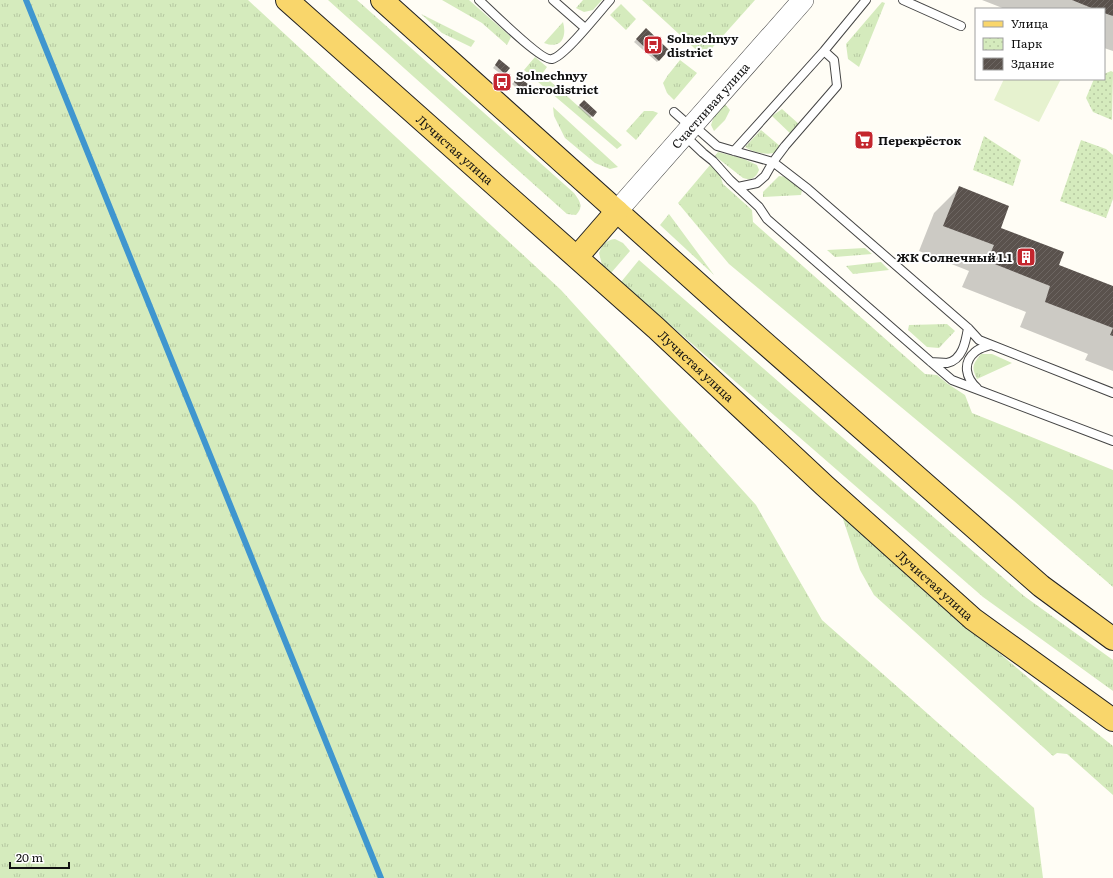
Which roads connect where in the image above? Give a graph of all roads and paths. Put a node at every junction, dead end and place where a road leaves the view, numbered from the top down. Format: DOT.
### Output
graph roads {
  1 [pos="287,0"];
  2 [pos="382,0"];
  3 [pos="479,0"];
  4 [pos="553,0"];
  5 [pos="610,0"];
  6 [pos="803,0"];
  7 [pos="866,0"];
  8 [pos="903,0"];
  9 [pos="962,26"];
  10 [pos="585,28"];
  11 [pos="824,51"];
  12 [pos="674,112"];
  13 [pos="689,129"];
  14 [pos="734,151"];
  15 [pos="773,162"];
  16 [pos="738,187"];
  17 [pos="617,210"];
  18 [pos="577,257"];
  19 [pos="968,328"];
  20 [pos="990,345"];
  21 [pos="931,362"];
  22 [pos="980,391"];
  23 [pos="1113,393"];
  24 [pos="1113,441"];
  25 [pos="1113,639"];
  26 [pos="1113,720"];
  1 -- 18 [label="main road, Лучистая улица"];
  2 -- 17 [label="main road"];
  3 -- 10 [label="lane"];
  4 -- 10 [label="lane"];
  5 -- 10 [label="lane"];
  6 -- 13 [label="street, Счастливая улица"];
  7 -- 11 [label="lane"];
  8 -- 9 [label="lane"];
  11 -- 14 [label="lane"];
  11 -- 15 [label="lane"];
  12 -- 13 [label="lane"];
  13 -- 14 [label="lane"];
  13 -- 16 [label="lane"];
  13 -- 17 [label="street, Счастливая улица"];
  14 -- 15 [label="lane"];
  15 -- 16 [label="lane"];
  15 -- 19 [label="lane"];
  16 -- 21 [label="lane"];
  17 -- 18 [label="main road"];
  17 -- 25 [label="main road"];
  18 -- 26 [label="main road, Лучистая улица"];
  19 -- 20 [label="lane"];
  19 -- 21 [label="lane"];
  20 -- 22 [label="lane"];
  20 -- 23 [label="lane"];
  21 -- 22 [label="lane"];
  22 -- 24 [label="lane"];
}
